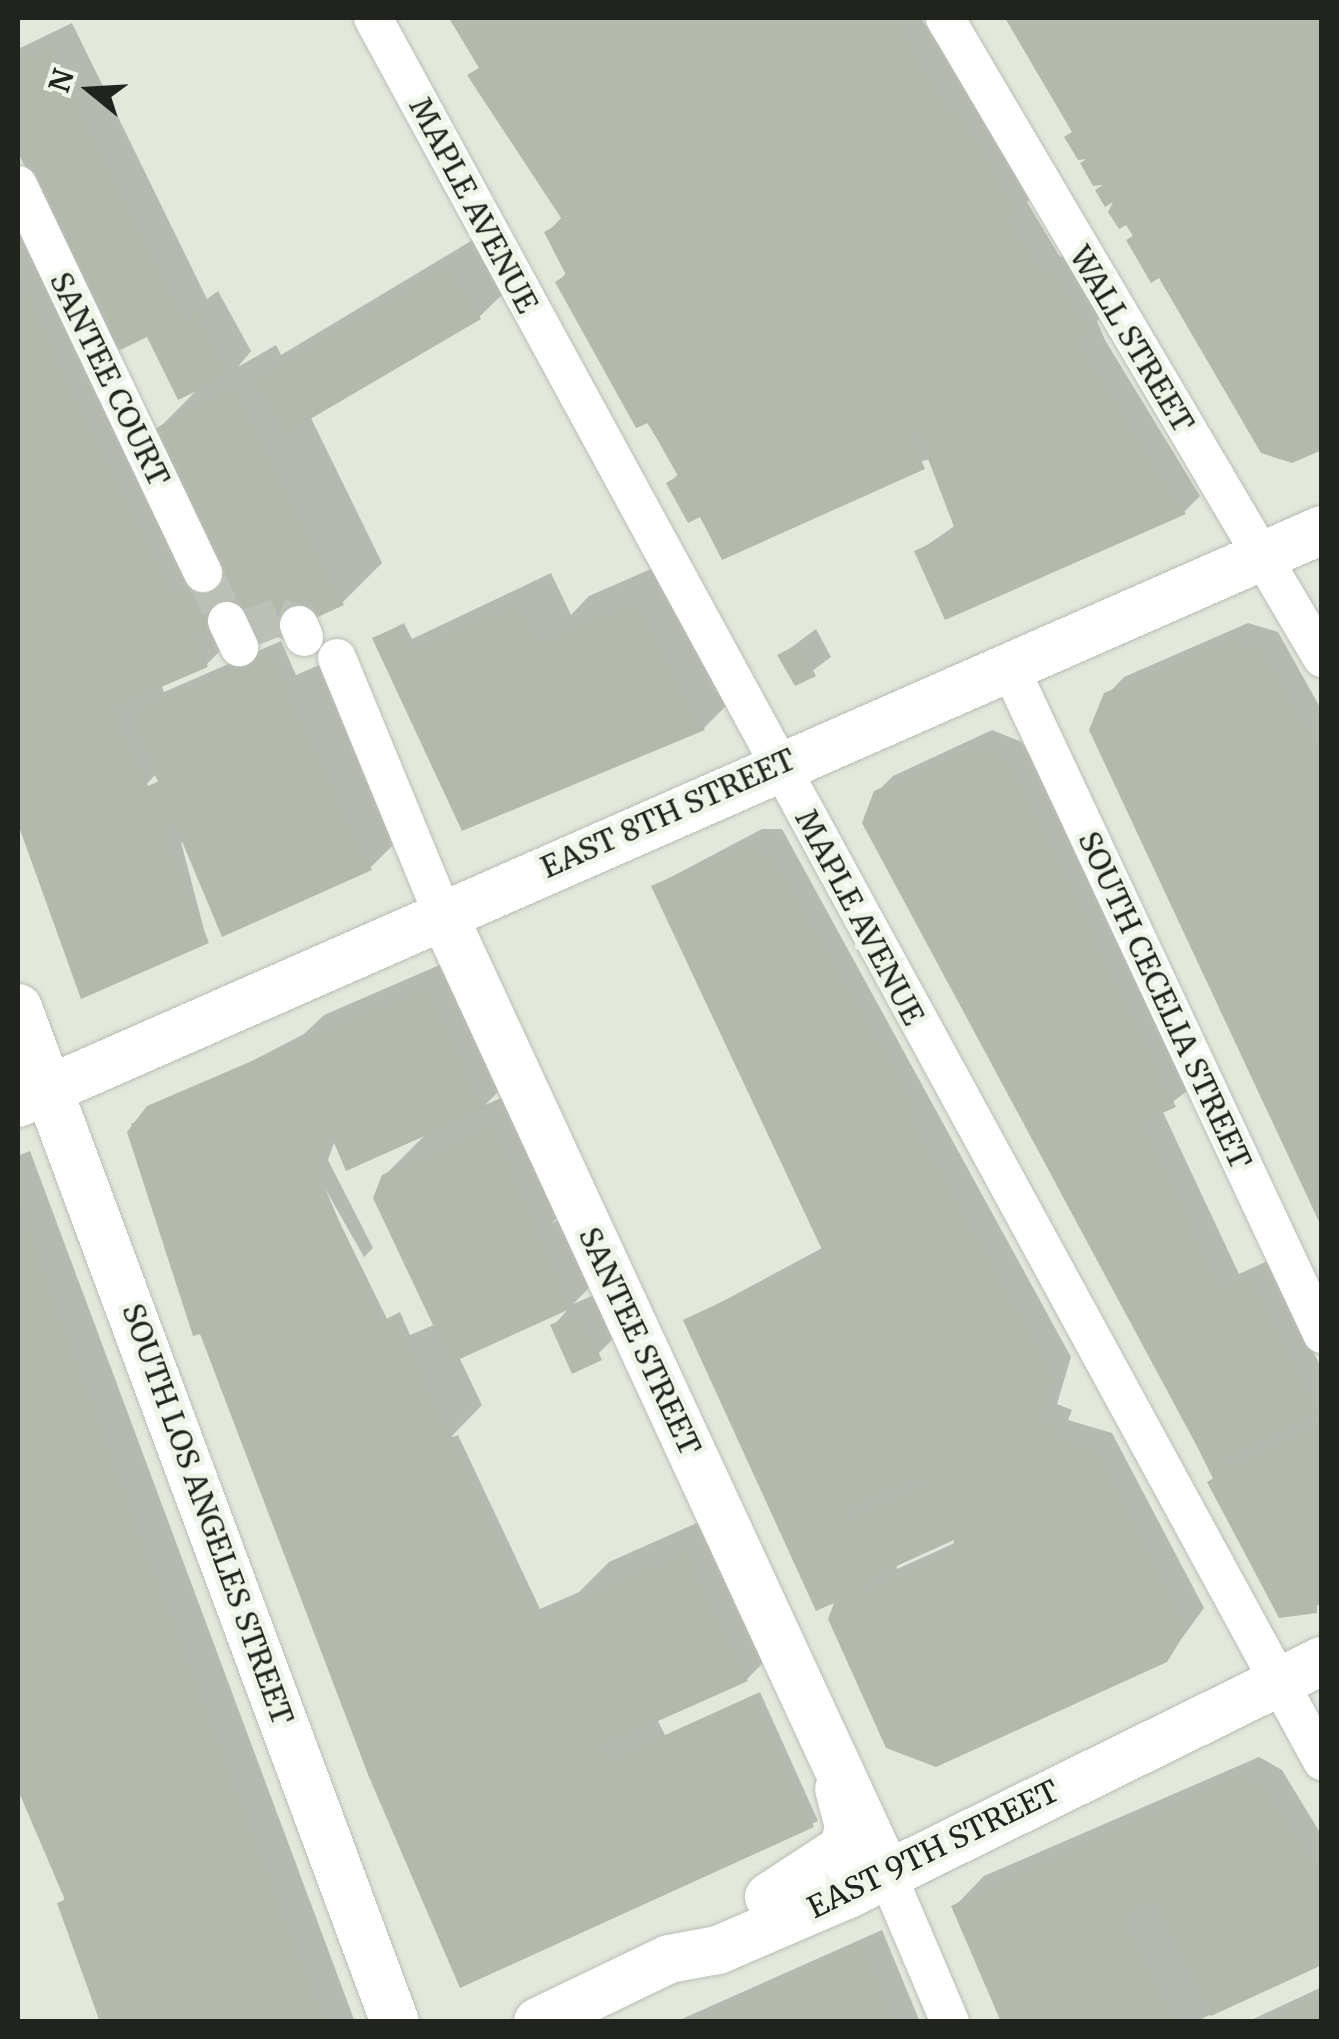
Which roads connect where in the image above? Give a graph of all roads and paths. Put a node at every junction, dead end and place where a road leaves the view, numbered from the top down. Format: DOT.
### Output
graph roads {
  1 [pos="373,18"];
  2 [pos="945,18"];
  3 [pos="18,185"];
  4 [pos="1322,530"];
  5 [pos="1262,557"];
  6 [pos="202,573"];
  7 [pos="337,658"];
  8 [pos="1322,658"];
  9 [pos="1009,666"];
  10 [pos="777,764"];
  11 [pos="441,910"];
  12 [pos="18,1008"];
  13 [pos="34,1095"];
  14 [pos="1322,1334"];
  15 [pos="1322,1661"];
  16 [pos="1275,1683"];
  17 [pos="827,1746"];
  18 [pos="1322,1761"];
  19 [pos="886,1872"];
  20 [pos="669,1959"];
  21 [pos="395,2022"];
  22 [pos="538,2022"];
  23 [pos="950,2022"];
  1 -- 10 [label="street, MAPLE AVENUE"];
  2 -- 5 [label="street, WALL STREET"];
  3 -- 6 [label="street, SANTEE COURT"];
  4 -- 5 [label="main road, EAST 8TH STREET"];
  5 -- 8 [label="street, WALL STREET"];
  5 -- 9 [label="main road, EAST 8TH STREET"];
  7 -- 11 [label="street, SANTEE STREET"];
  9 -- 10 [label="main road, EAST 8TH STREET"];
  9 -- 14 [label="street, SOUTH CECELIA STREET"];
  10 -- 11 [label="main road, EAST 8TH STREET"];
  10 -- 16 [label="street, MAPLE AVENUE"];
  11 -- 13 [label="main road, EAST 8TH STREET"];
  11 -- 17 [label="main road, SANTEE STREET"];
  12 -- 13 [label="main road, SOUTH LOS ANGELES STREET"];
  13 -- 21 [label="main road, SOUTH LOS ANGELES STREET"];
  15 -- 16 [label="main road, EAST 9TH STREET"];
  16 -- 18 [label="street, MAPLE AVENUE"];
  16 -- 19 [label="main road, EAST 9TH STREET"];
  17 -- 19 [label="main road, SANTEE STREET"];
  17 -- 20 [label="main road"];
  19 -- 20 [label="main road, EAST 9TH STREET"];
  19 -- 23 [label="street, SANTEE STREET"];
  20 -- 22 [label="main road, EAST 9TH STREET"];
}
